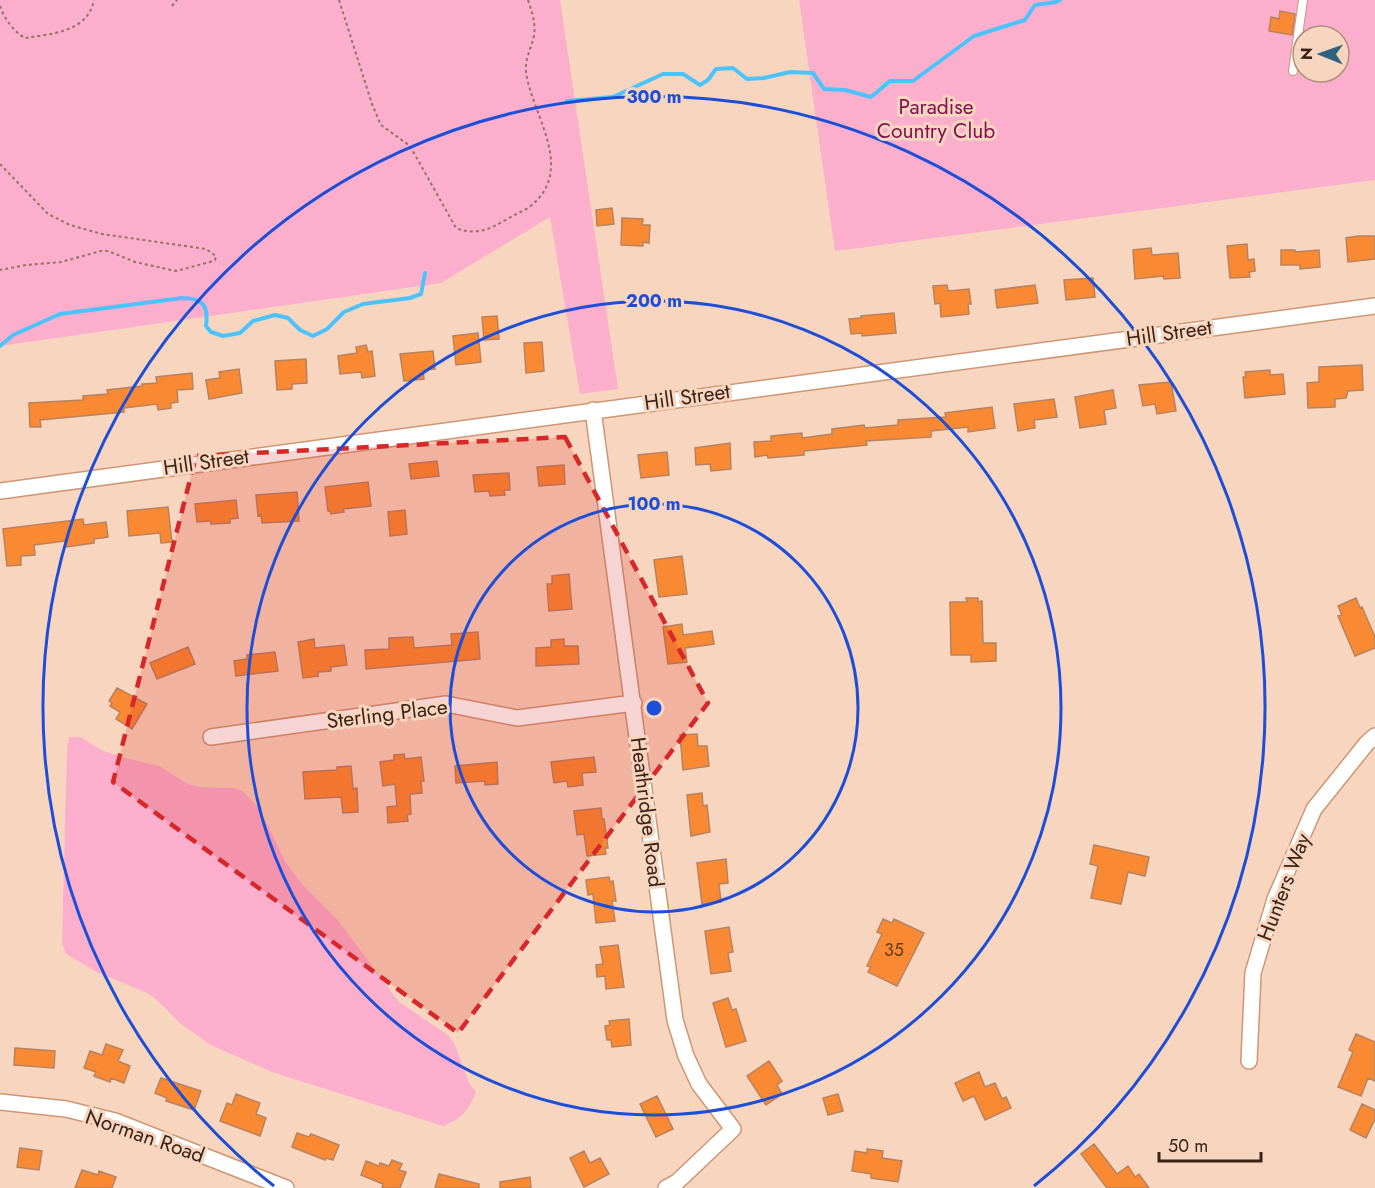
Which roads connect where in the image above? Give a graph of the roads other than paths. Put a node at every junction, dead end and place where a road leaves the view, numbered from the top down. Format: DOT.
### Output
graph roads {
  1 [pos="1303,0"];
  2 [pos="1300,24"];
  3 [pos="1375,306"];
  4 [pos="593,410"];
  5 [pos="0,490"];
  6 [pos="634,703"];
  7 [pos="1375,736"];
  8 [pos="211,737"];
  9 [pos="1249,1061"];
  10 [pos="0,1102"];
  11 [pos="286,1188"];
  12 [pos="666,1188"];
  1 -- 2 [label="lane"];
  3 -- 4 [label="street, Hill Street"];
  4 -- 5 [label="street, Hill Street"];
  4 -- 6 [label="street, Heathridge Road"];
  6 -- 8 [label="street, Sterling Place"];
  6 -- 12 [label="street, Heathridge Road"];
  7 -- 9 [label="street, Hunters Way"];
  10 -- 11 [label="street, Norman Road"];
}
